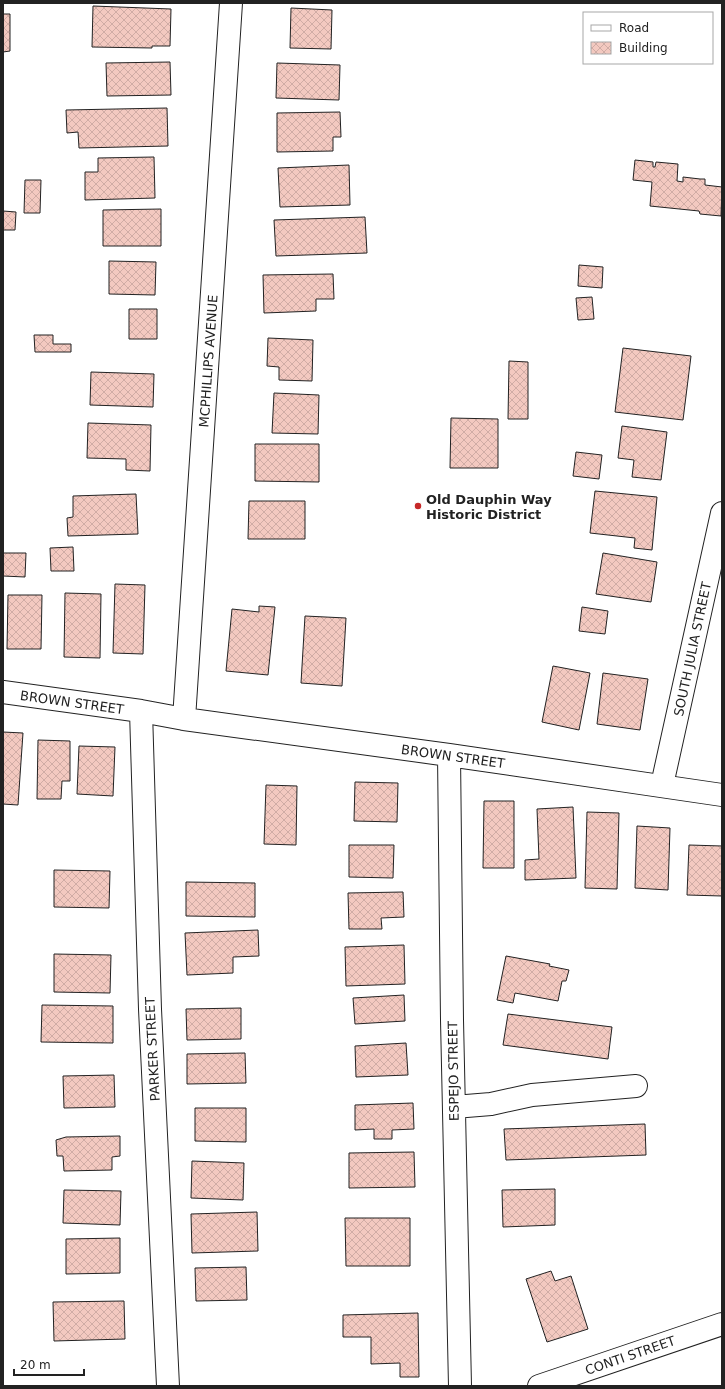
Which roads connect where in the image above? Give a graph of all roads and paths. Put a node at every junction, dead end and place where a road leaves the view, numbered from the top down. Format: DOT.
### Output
graph roads {
  1 [pos="231,3"];
  2 [pos="722,513"];
  3 [pos="3,692"];
  4 [pos="141,711"];
  5 [pos="184,720"];
  6 [pos="449,755"];
  7 [pos="662,785"];
  8 [pos="722,795"];
  9 [pos="636,1086"];
  10 [pos="454,1106"];
  11 [pos="722,1324"];
  12 [pos="168,1386"];
  13 [pos="460,1386"];
  14 [pos="539,1386"];
  1 -- 5 [label="street, MCPHILLIPS AVENUE"];
  2 -- 7 [label="street, SOUTH JULIA STREET"];
  3 -- 4 [label="street, BROWN STREET"];
  4 -- 5 [label="street, BROWN STREET"];
  4 -- 12 [label="street, PARKER STREET"];
  5 -- 6 [label="street, BROWN STREET"];
  6 -- 7 [label="street, BROWN STREET"];
  6 -- 10 [label="street, ESPEJO STREET"];
  7 -- 8 [label="street, BROWN STREET"];
  9 -- 10 [label="street"];
  10 -- 13 [label="street, ESPEJO STREET"];
  11 -- 14 [label="street, CONTI STREET"];
}
